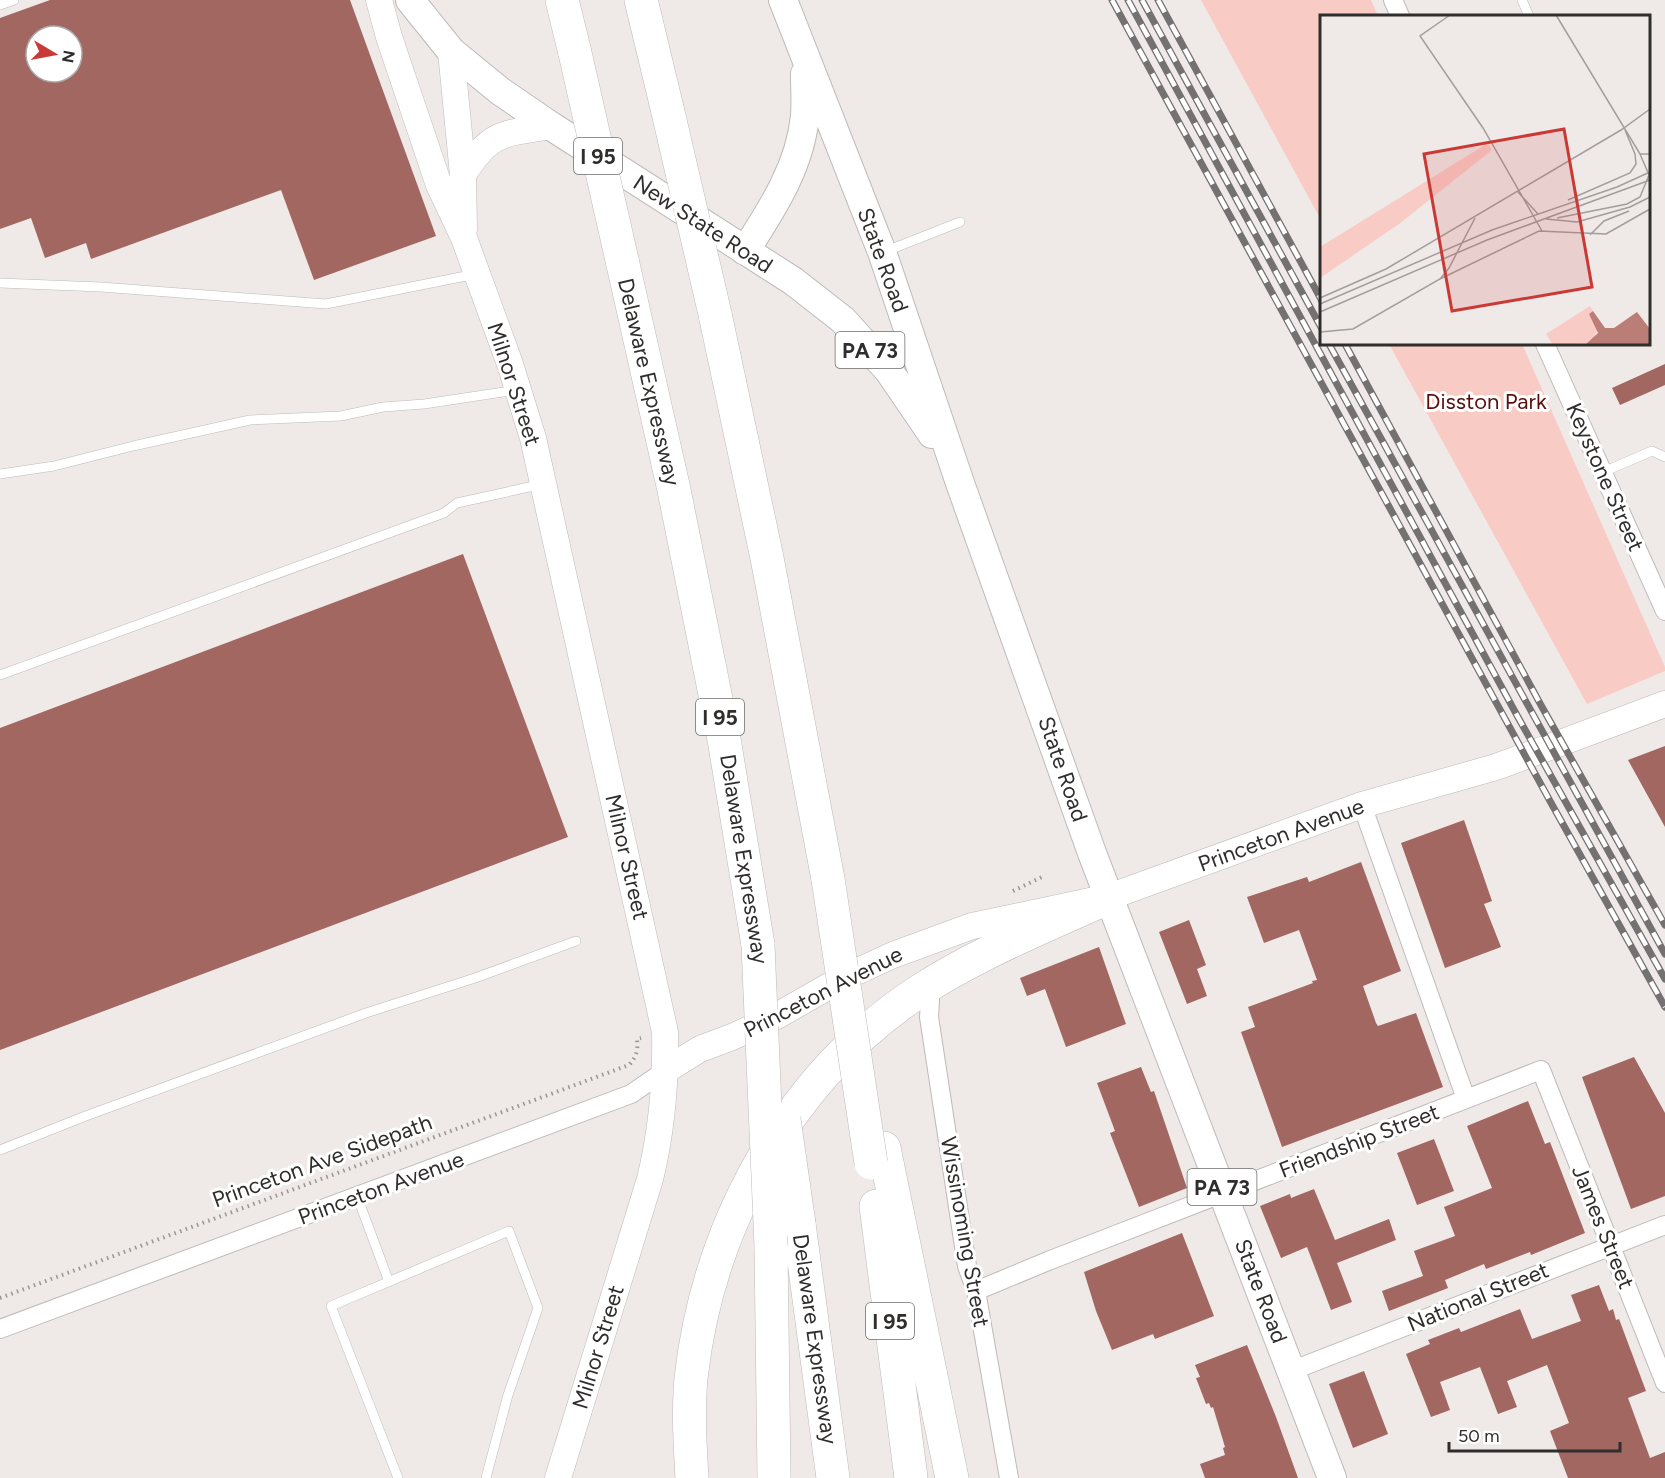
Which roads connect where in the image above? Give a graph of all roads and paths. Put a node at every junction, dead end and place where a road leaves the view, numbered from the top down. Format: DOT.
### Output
graph roads {
  1 [pos="14,0"];
  2 [pos="379,0"];
  3 [pos="410,0"];
  4 [pos="562,0"];
  5 [pos="641,0"];
  6 [pos="783,0"];
  7 [pos="1393,0"];
  8 [pos="1522,0"];
  9 [pos="0,5"];
  10 [pos="1400,15"];
  11 [pos="1529,15"];
  12 [pos="451,51"];
  13 [pos="805,57"];
  14 [pos="551,126"];
  15 [pos="463,175"];
  16 [pos="960,222"];
  17 [pos="464,238"];
  18 [pos="745,251"];
  19 [pos="882,252"];
  20 [pos="476,274"];
  21 [pos="0,283"];
  22 [pos="1545,345"];
  23 [pos="518,390"];
  24 [pos="1665,457"];
  25 [pos="1602,472"];
  26 [pos="0,474"];
  27 [pos="960,483"];
  28 [pos="543,484"];
  29 [pos="1665,611"];
  30 [pos="0,675"];
  31 [pos="1665,704"];
  32 [pos="1362,805"];
  33 [pos="1109,897"];
  34 [pos="576,941"];
  35 [pos="758,945"];
  36 [pos="931,984"];
  37 [pos="637,1039"];
  38 [pos="666,1070"];
  39 [pos="1540,1070"];
  40 [pos="1466,1099"];
  41 [pos="0,1150"];
  42 [pos="877,1156"];
  43 [pos="1224,1193"];
  44 [pos="357,1196"];
  45 [pos="1665,1224"];
  46 [pos="1610,1245"];
  47 [pos="389,1282"];
  48 [pos="976,1291"];
  49 [pos="0,1298"];
  50 [pos="0,1329"];
  51 [pos="1291,1371"];
  52 [pos="1665,1383"];
  53 [pos="399,1478"];
  54 [pos="486,1478"];
  55 [pos="558,1478"];
  56 [pos="692,1478"];
  57 [pos="774,1478"];
  58 [pos="833,1478"];
  59 [pos="911,1478"];
  60 [pos="952,1478"];
  61 [pos="1009,1478"];
  62 [pos="1332,1478"];
  1 -- 9 [label="lane"];
  2 -- 17 [label="main road, Milnor Street"];
  3 -- 12 [label="main road, New State Road / PA 73"];
  4 -- 35 [label="highway, Delaware Expressway / I 95, bridge"];
  5 -- 42 [label="highway, I 95, bridge"];
  6 -- 13 [label="main road, State Road"];
  7 -- 10 [label="street"];
  8 -- 11 [label="lane"];
  12 -- 14 [label="main road, New State Road / PA 73"];
  12 -- 15 [label="main road, Milnor Street"];
  13 -- 18 [label="main road, State Road"];
  13 -- 19 [label="main road, State Road"];
  14 -- 15 [label="main road"];
  14 -- 18 [label="main road, New State Road / PA 73"];
  15 -- 17 [label="main road, Milnor Street"];
  16 -- 19 [label="lane"];
  17 -- 20 [label="main road, Milnor Street"];
  18 -- 27 [label="main road, New State Road / PA 73"];
  19 -- 27 [label="main road, State Road"];
  20 -- 21 [label="lane"];
  20 -- 23 [label="main road, Milnor Street"];
  22 -- 25 [label="street, Keystone Street"];
  23 -- 26 [label="lane"];
  23 -- 28 [label="main road, Milnor Street"];
  24 -- 25 [label="lane"];
  25 -- 29 [label="street, Keystone Street"];
  27 -- 33 [label="main road, State Road / PA 73"];
  28 -- 30 [label="lane"];
  28 -- 38 [label="main road, Milnor Street"];
  31 -- 32 [label="main road, Princeton Avenue"];
  32 -- 33 [label="main road, Princeton Avenue"];
  32 -- 40 [label="street"];
  33 -- 36 [label="highway"];
  33 -- 38 [label="main road, Princeton Avenue"];
  33 -- 43 [label="main road, State Road / PA 73"];
  34 -- 41 [label="lane"];
  35 -- 57 [label="highway, bridge"];
  35 -- 58 [label="highway, Delaware Expressway / I 95, bridge"];
  36 -- 48 [label="street, Wissinoming Street"];
  36 -- 56 [label="highway"];
  37 -- 49 [label="path, Princeton Ave Sidepath"];
  38 -- 44 [label="street, Princeton Avenue"];
  38 -- 55 [label="main road, Milnor Street"];
  39 -- 40 [label="street, Friendship Street"];
  39 -- 46 [label="street, James Street"];
  40 -- 43 [label="street, Friendship Street"];
  42 -- 59 [label="highway, I 95"];
  42 -- 60 [label="highway"];
  43 -- 48 [label="street, Friendship Street"];
  43 -- 51 [label="main road, State Road / PA 73"];
  44 -- 47 [label="lane"];
  44 -- 50 [label="street, Princeton Avenue"];
  45 -- 46 [label="street, National Street"];
  46 -- 51 [label="street, National Street"];
  46 -- 52 [label="street, James Street"];
  47 -- 53 [label="lane"];
  47 -- 54 [label="lane"];
  48 -- 61 [label="street, Wissinoming Street"];
  51 -- 62 [label="main road, State Road / PA 73"];
}
